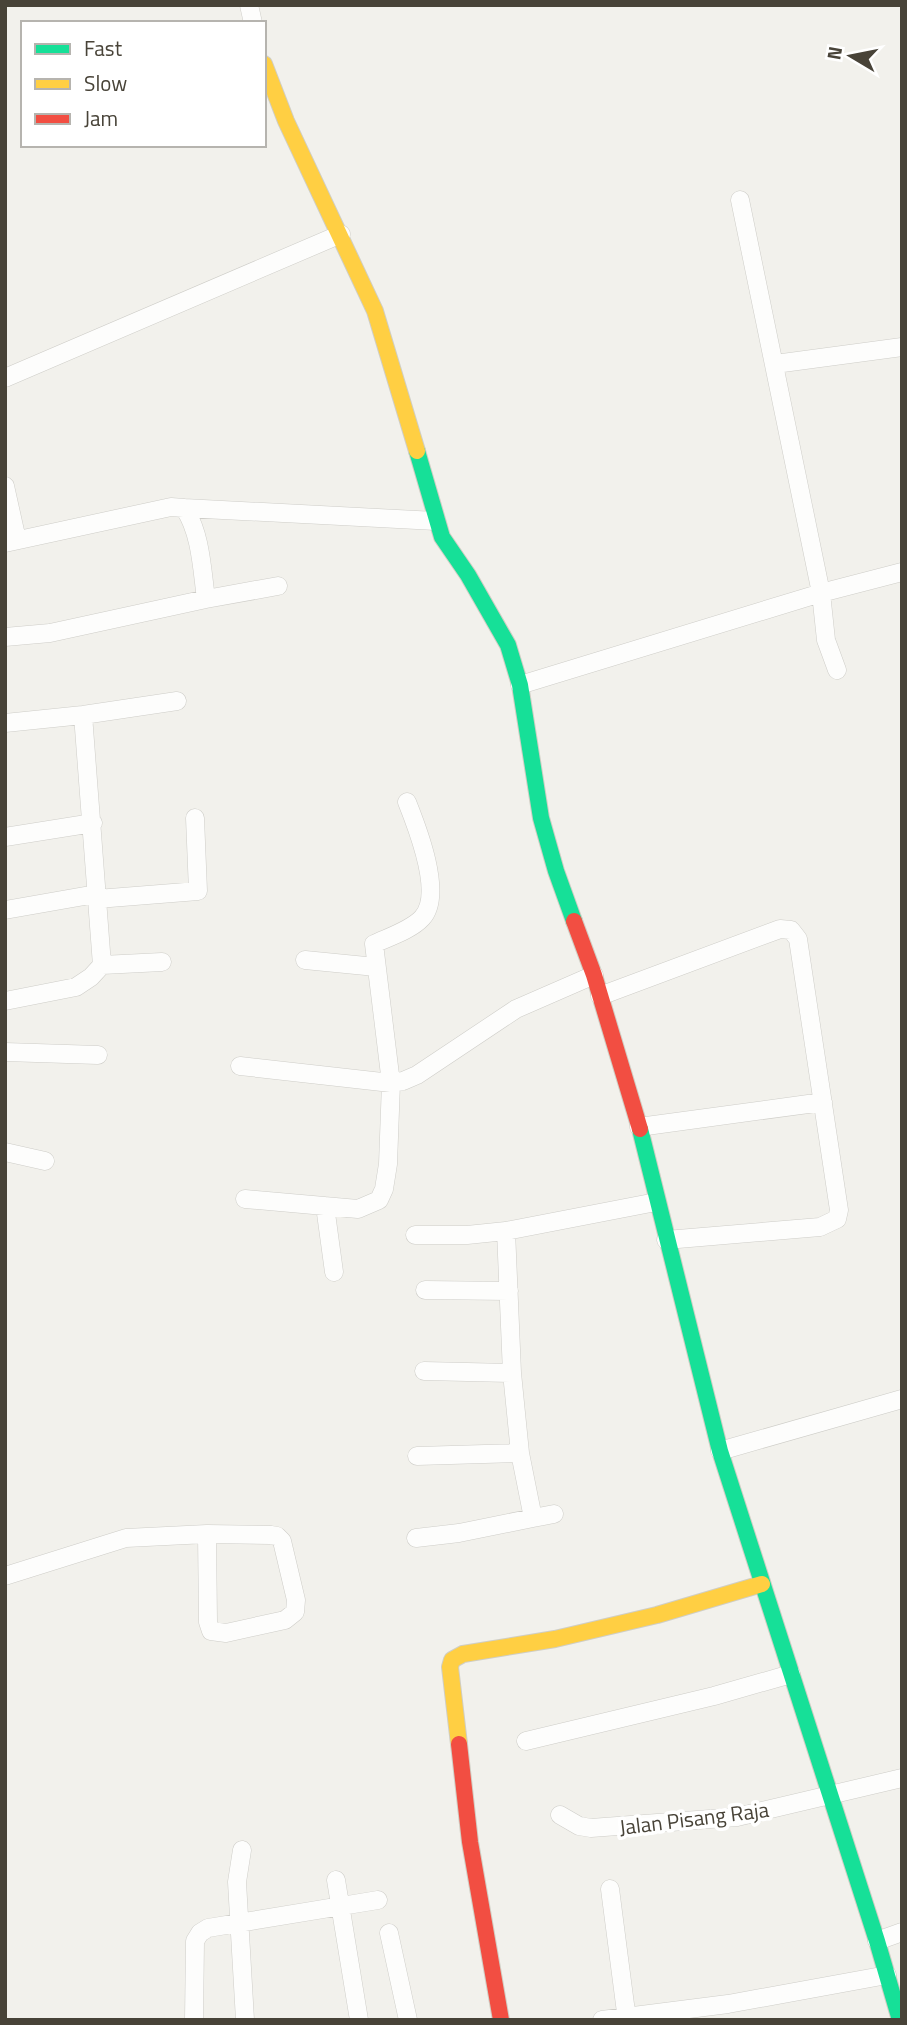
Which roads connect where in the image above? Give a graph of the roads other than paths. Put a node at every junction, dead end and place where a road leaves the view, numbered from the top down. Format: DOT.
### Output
graph roads {
  1 [pos="266,69"];
  2 [pos="740,201"];
  3 [pos="341,234"];
  4 [pos="902,347"];
  5 [pos="775,364"];
  6 [pos="5,378"];
  7 [pos="5,486"];
  8 [pos="184,508"];
  9 [pos="436,521"];
  10 [pos="11,541"];
  11 [pos="902,572"];
  12 [pos="278,586"];
  13 [pos="821,593"];
  14 [pos="206,599"];
  15 [pos="5,637"];
  16 [pos="837,670"];
  17 [pos="520,685"];
  18 [pos="177,701"];
  19 [pos="83,715"];
  20 [pos="5,723"];
  21 [pos="407,802"];
  22 [pos="195,818"];
  23 [pos="93,823"];
  24 [pos="5,837"];
  25 [pos="97,896"];
  26 [pos="5,910"];
  27 [pos="305,960"];
  28 [pos="162,962"];
  29 [pos="103,965"];
  30 [pos="376,967"];
  31 [pos="594,975"];
  32 [pos="600,996"];
  33 [pos="5,1001"];
  34 [pos="5,1052"];
  35 [pos="98,1055"];
  36 [pos="240,1066"];
  37 [pos="391,1083"];
  38 [pos="823,1102"];
  39 [pos="639,1127"];
  40 [pos="5,1152"];
  41 [pos="45,1161"];
  42 [pos="245,1199"];
  43 [pos="656,1202"];
  44 [pos="325,1206"];
  45 [pos="506,1231"];
  46 [pos="415,1235"];
  47 [pos="666,1240"];
  48 [pos="334,1272"];
  49 [pos="425,1290"];
  50 [pos="509,1291"];
  51 [pos="424,1371"];
  52 [pos="512,1373"];
  53 [pos="902,1399"];
  54 [pos="720,1451"];
  55 [pos="520,1453"];
  56 [pos="416,1456"];
  57 [pos="554,1514"];
  58 [pos="533,1518"];
  59 [pos="207,1534"];
  60 [pos="416,1538"];
  61 [pos="5,1576"];
  62 [pos="762,1584"];
  63 [pos="791,1674"];
  64 [pos="526,1741"];
  65 [pos="902,1778"];
  66 [pos="830,1796"];
  67 [pos="560,1815"];
  68 [pos="242,1850"];
  69 [pos="336,1880"];
  70 [pos="610,1889"];
  71 [pos="378,1899"];
  72 [pos="340,1906"];
  73 [pos="240,1922"];
  74 [pos="390,1933"];
  75 [pos="902,1933"];
  76 [pos="877,1941"];
  77 [pos="887,1975"];
  78 [pos="627,2018"];
  79 [pos="194,2020"];
  80 [pos="245,2020"];
  81 [pos="359,2020"];
  82 [pos="408,2020"];
  83 [pos="501,2020"];
  84 [pos="602,2020"];
  85 [pos="901,2020"];
  1 -- 3 [label="street"];
  2 -- 5 [label="street"];
  3 -- 6 [label="street"];
  3 -- 9 [label="street"];
  4 -- 5 [label="street"];
  5 -- 13 [label="street"];
  7 -- 10 [label="street"];
  8 -- 9 [label="street"];
  8 -- 10 [label="street"];
  8 -- 14 [label="street"];
  9 -- 17 [label="street"];
  11 -- 13 [label="street"];
  12 -- 14 [label="street"];
  13 -- 16 [label="street"];
  13 -- 17 [label="street"];
  14 -- 15 [label="street"];
  17 -- 31 [label="street"];
  18 -- 19 [label="street"];
  19 -- 20 [label="street"];
  19 -- 23 [label="street"];
  21 -- 30 [label="street"];
  22 -- 25 [label="street"];
  23 -- 24 [label="street"];
  23 -- 25 [label="street"];
  25 -- 26 [label="street"];
  25 -- 29 [label="street"];
  27 -- 30 [label="street"];
  28 -- 29 [label="street"];
  29 -- 33 [label="street"];
  30 -- 37 [label="street"];
  31 -- 32 [label="street"];
  31 -- 37 [label="street"];
  32 -- 38 [label="street"];
  32 -- 39 [label="street"];
  34 -- 35 [label="street"];
  36 -- 37 [label="street"];
  37 -- 44 [label="street"];
  38 -- 39 [label="street"];
  38 -- 47 [label="street"];
  39 -- 43 [label="street"];
  40 -- 41 [label="street"];
  42 -- 44 [label="street"];
  43 -- 45 [label="street"];
  43 -- 47 [label="street"];
  44 -- 48 [label="street"];
  45 -- 46 [label="street"];
  45 -- 50 [label="street"];
  47 -- 54 [label="street"];
  49 -- 50 [label="street"];
  50 -- 52 [label="street"];
  51 -- 52 [label="street"];
  52 -- 55 [label="street"];
  53 -- 54 [label="street"];
  54 -- 62 [label="street"];
  55 -- 56 [label="street"];
  55 -- 58 [label="street"];
  57 -- 58 [label="street"];
  58 -- 60 [label="street"];
  59 -- 59 [label="street"];
  59 -- 61 [label="street"];
  62 -- 63 [label="street"];
  62 -- 83 [label="street"];
  63 -- 64 [label="street"];
  63 -- 66 [label="street"];
  65 -- 66 [label="street, Jalan Pisang Raja"];
  66 -- 67 [label="street, Jalan Pisang Raja"];
  66 -- 76 [label="street"];
  68 -- 73 [label="street"];
  69 -- 72 [label="street"];
  70 -- 78 [label="street"];
  71 -- 72 [label="street"];
  72 -- 73 [label="street"];
  72 -- 81 [label="street"];
  73 -- 79 [label="street"];
  73 -- 80 [label="street"];
  74 -- 82 [label="street"];
  75 -- 76 [label="street"];
  76 -- 77 [label="street"];
  77 -- 78 [label="street"];
  77 -- 85 [label="street"];
  78 -- 84 [label="street"];
}
